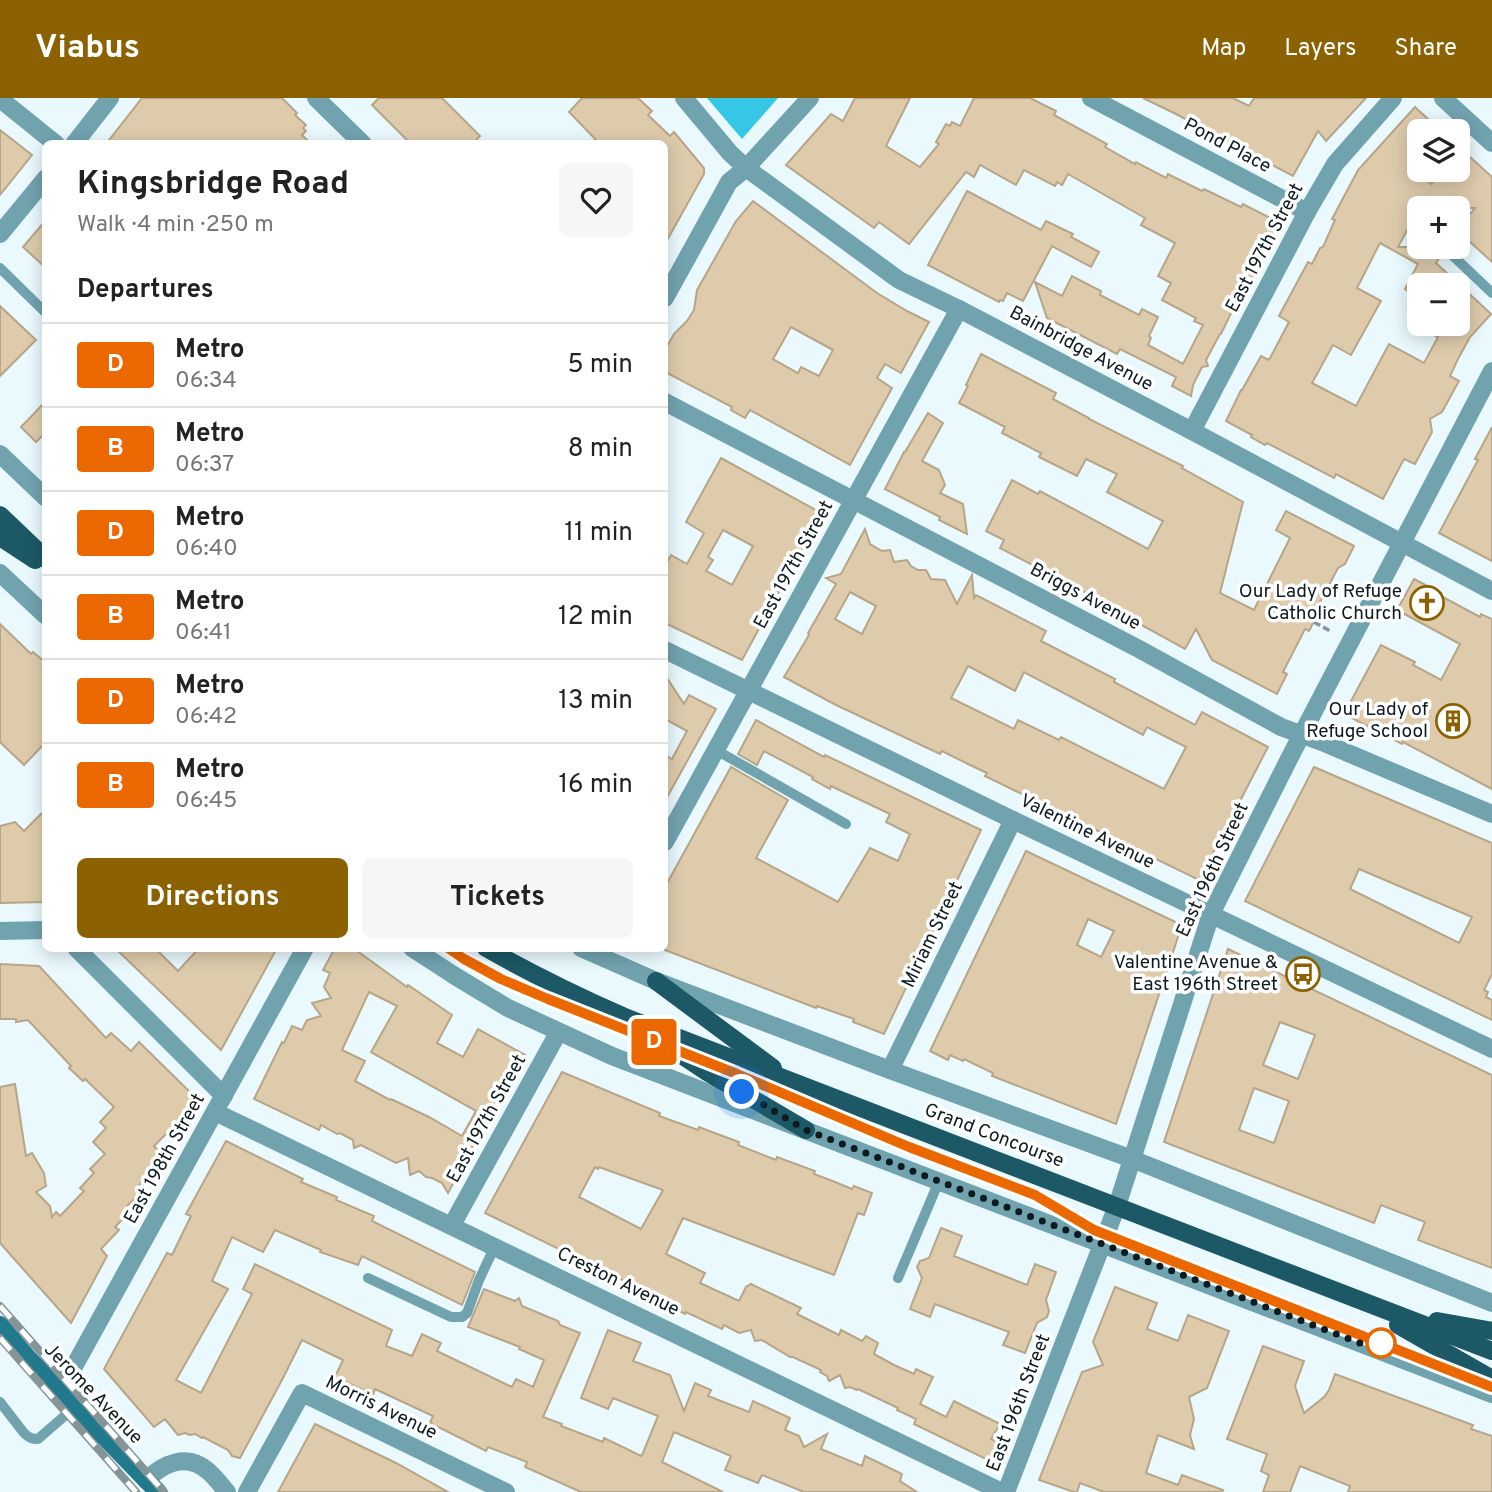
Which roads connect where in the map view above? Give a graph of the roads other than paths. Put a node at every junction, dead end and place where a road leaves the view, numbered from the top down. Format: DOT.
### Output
graph roads {
  1 [pos="110,98"];
  2 [pos="316,98"];
  3 [pos="684,98"];
  4 [pos="810,98"];
  5 [pos="1091,98"];
  6 [pos="1393,98"];
  7 [pos="1443,98"];
  8 [pos="0,99"];
  9 [pos="51,140"];
  10 [pos="77,140"];
  11 [pos="359,140"];
  12 [pos="1492,143"];
  13 [pos="746,168"];
  14 [pos="42,183"];
  15 [pos="1307,212"];
  16 [pos="0,234"];
  17 [pos="1456,259"];
  18 [pos="0,268"];
  19 [pos="668,293"];
  20 [pos="1492,293"];
  21 [pos="42,309"];
  22 [pos="959,309"];
  23 [pos="1492,371"];
  24 [pos="668,404"];
  25 [pos="1192,431"];
  26 [pos="0,454"];
  27 [pos="42,494"];
  28 [pos="854,500"];
  29 [pos="0,513"];
  30 [pos="0,537"];
  31 [pos="42,538"];
  32 [pos="1402,543"];
  33 [pos="42,555"];
  34 [pos="42,564"];
  35 [pos="0,573"];
  36 [pos="1492,591"];
  37 [pos="42,612"];
  38 [pos="668,651"];
  39 [pos="749,690"];
  40 [pos="1303,734"];
  41 [pos="716,750"];
  42 [pos="1492,814"];
  43 [pos="1013,820"];
  44 [pos="846,824"];
  45 [pos="668,837"];
  46 [pos="1212,914"];
  47 [pos="0,930"];
  48 [pos="42,930"];
  49 [pos="80,952"];
  50 [pos="303,952"];
  51 [pos="418,952"];
  52 [pos="493,952"];
  53 [pos="603,953"];
  54 [pos="656,981"];
  55 [pos="627,1018"];
  56 [pos="558,1032"];
  57 [pos="1492,1049"];
  58 [pos="890,1070"];
  59 [pos="789,1080"];
  60 [pos="219,1104"];
  61 [pos="806,1130"];
  62 [pos="1132,1159"];
  63 [pos="939,1181"];
  64 [pos="1117,1206"];
  65 [pos="452,1225"];
  66 [pos="1103,1244"];
  67 [pos="495,1246"];
  68 [pos="369,1278"];
  69 [pos="898,1278"];
  70 [pos="1353,1298"];
  71 [pos="1492,1303"];
  72 [pos="1388,1311"];
  73 [pos="0,1325"];
  74 [pos="1492,1331"];
  75 [pos="1492,1350"];
  76 [pos="1492,1379"];
  77 [pos="61,1390"];
  78 [pos="1492,1394"];
  79 [pos="0,1402"];
  80 [pos="76,1406"];
  81 [pos="152,1486"];
  82 [pos="227,1492"];
  83 [pos="247,1492"];
  84 [pos="506,1492"];
  85 [pos="1004,1492"];
  1 -- 10 [label="street"];
  2 -- 11 [label="street"];
  3 -- 13 [label="street, Bainbridge Avenue"];
  4 -- 13 [label="street"];
  5 -- 15 [label="street, Pond Place"];
  6 -- 15 [label="street, East 197th Street"];
  7 -- 12 [label="street"];
  8 -- 9 [label="street"];
  13 -- 19 [label="street"];
  13 -- 22 [label="street, Bainbridge Avenue"];
  14 -- 16 [label="street"];
  15 -- 25 [label="street, East 197th Street"];
  17 -- 20 [label="lane"];
  18 -- 21 [label="lane"];
  22 -- 25 [label="street, Bainbridge Avenue"];
  22 -- 28 [label="street, East 197th Street"];
  23 -- 32 [label="street, East 196th Street"];
  24 -- 28 [label="street, Briggs Avenue"];
  25 -- 32 [label="street, Bainbridge Avenue"];
  26 -- 27 [label="street"];
  28 -- 39 [label="street, East 197th Street"];
  28 -- 40 [label="street, Briggs Avenue"];
  29 -- 31 [label="main road"];
  29 -- 33 [label="main road"];
  30 -- 34 [label="main road"];
  32 -- 36 [label="street, Bainbridge Avenue"];
  32 -- 40 [label="street, East 196th Street"];
  35 -- 37 [label="street"];
  38 -- 39 [label="street, Valentine Avenue"];
  39 -- 41 [label="street, East 197th Street"];
  39 -- 43 [label="street, Valentine Avenue"];
  40 -- 42 [label="street, Briggs Avenue"];
  40 -- 46 [label="street, East 196th Street"];
  41 -- 44 [label="lane"];
  41 -- 45 [label="street, East 197th Street"];
  43 -- 46 [label="street, Valentine Avenue"];
  43 -- 58 [label="street, Miriam Street"];
  46 -- 57 [label="street, Valentine Avenue"];
  46 -- 62 [label="street, East 196th Street"];
  47 -- 48 [label="street"];
  49 -- 60 [label="street, Creston Avenue"];
  50 -- 60 [label="street, East 198th Street"];
  51 -- 56 [label="street"];
  52 -- 55 [label="main road, Grand Concourse"];
  53 -- 54 [label="street, Grand Concourse"];
  54 -- 58 [label="street, Grand Concourse"];
  54 -- 59 [label="main road"];
  55 -- 59 [label="main road, Grand Concourse"];
  55 -- 61 [label="main road"];
  56 -- 61 [label="street"];
  56 -- 65 [label="street, East 197th Street"];
  58 -- 62 [label="street, Grand Concourse"];
  59 -- 64 [label="main road, Grand Concourse"];
  60 -- 65 [label="street, Creston Avenue"];
  60 -- 77 [label="street, East 198th Street"];
  61 -- 63 [label="street"];
  62 -- 64 [label="street, East 196th Street"];
  62 -- 71 [label="street, Grand Concourse"];
  63 -- 66 [label="street"];
  63 -- 69 [label="lane"];
  64 -- 66 [label="street, East 196th Street"];
  64 -- 70 [label="main road, Grand Concourse"];
  65 -- 67 [label="street, Creston Avenue"];
  66 -- 78 [label="street"];
  66 -- 85 [label="street, East 196th Street"];
  67 -- 68 [label="lane"];
  67 -- 85 [label="street, Creston Avenue"];
  70 -- 72 [label="main road, Grand Concourse"];
  70 -- 76 [label="main road"];
  72 -- 74 [label="main road"];
  72 -- 75 [label="main road, Grand Concourse"];
  73 -- 77 [label="main road, Jerome Avenue"];
  77 -- 80 [label="main road, Jerome Avenue"];
  79 -- 80 [label="lane"];
  80 -- 81 [label="main road, Jerome Avenue"];
  81 -- 82 [label="street"];
  83 -- 84 [label="street, Morris Avenue"];
}
